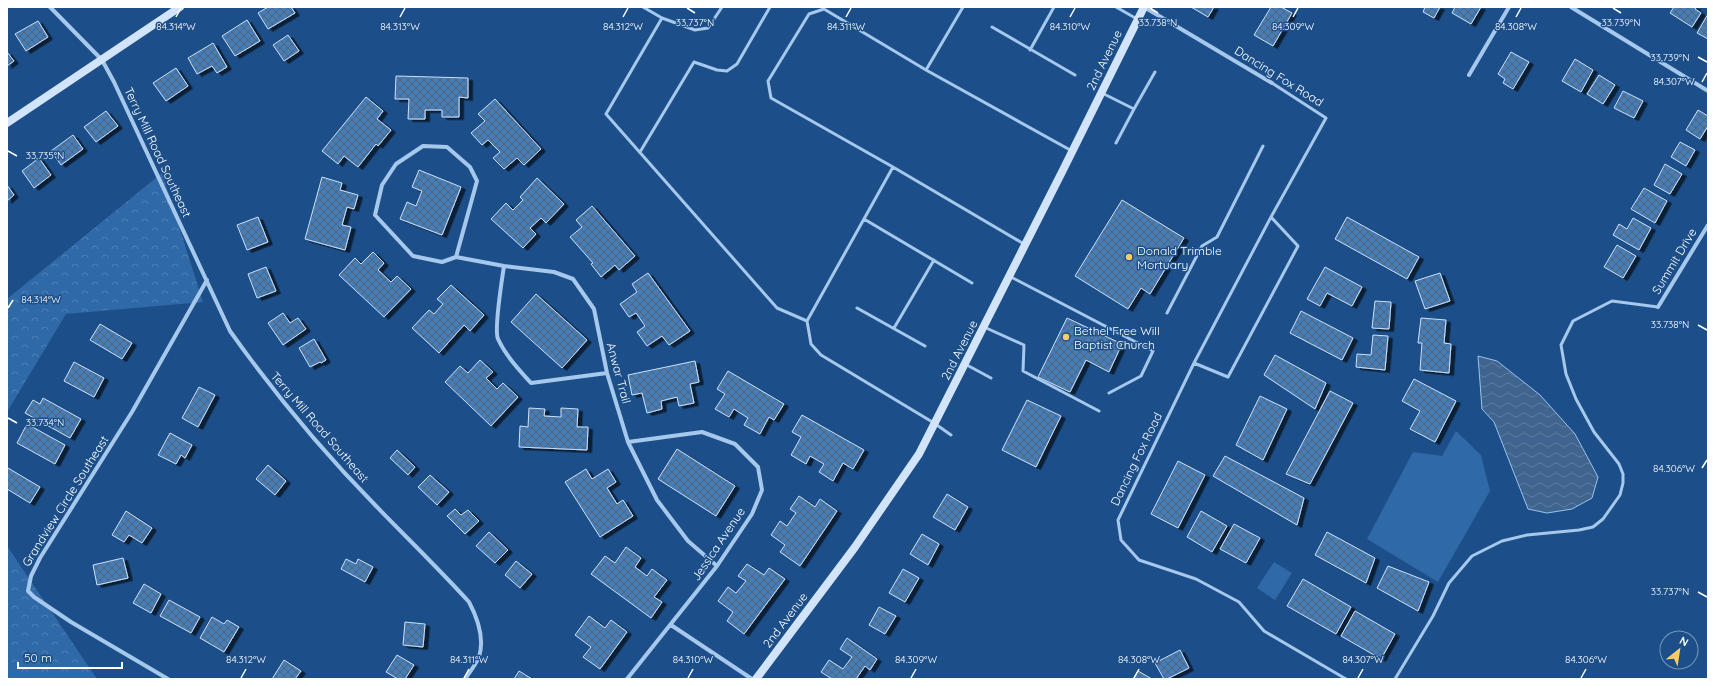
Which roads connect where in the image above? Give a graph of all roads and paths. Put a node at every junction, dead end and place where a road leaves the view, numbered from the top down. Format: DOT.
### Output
graph roads {
  1 [pos="50,7"];
  2 [pos="180,7"];
  3 [pos="643,7"];
  4 [pos="722,7"];
  5 [pos="770,7"];
  6 [pos="963,7"];
  7 [pos="1054,7"];
  8 [pos="1116,7"];
  9 [pos="1143,7"];
  10 [pos="1509,7"];
  11 [pos="1571,7"];
  12 [pos="662,18"];
  13 [pos="1138,19"];
  14 [pos="992,27"];
  15 [pos="1030,50"];
  16 [pos="102,60"];
  17 [pos="926,70"];
  18 [pos="1155,72"];
  19 [pos="1469,75"];
  20 [pos="1074,76"];
  21 [pos="1272,83"];
  22 [pos="1708,91"];
  23 [pos="1101,92"];
  24 [pos="1134,109"];
  25 [pos="7,124"];
  26 [pos="1116,143"];
  27 [pos="1263,146"];
  28 [pos="1072,151"];
  29 [pos="640,152"];
  30 [pos="892,167"];
  31 [pos="1271,217"];
  32 [pos="864,219"];
  33 [pos="1708,225"];
  34 [pos="1025,245"];
  35 [pos="456,257"];
  36 [pos="934,260"];
  37 [pos="504,266"];
  38 [pos="1009,276"];
  39 [pos="207,280"];
  40 [pos="972,283"];
  41 [pos="1658,307"];
  42 [pos="858,308"];
  43 [pos="1167,313"];
  44 [pos="806,321"];
  45 [pos="984,327"];
  46 [pos="894,328"];
  47 [pos="925,346"];
  48 [pos="1194,363"];
  49 [pos="965,364"];
  50 [pos="607,373"];
  51 [pos="991,378"];
  52 [pos="1108,393"];
  53 [pos="1099,411"];
  54 [pos="934,423"];
  55 [pos="951,435"];
  56 [pos="628,442"];
  57 [pos="717,566"];
  58 [pos="671,624"];
  59 [pos="168,679"];
  60 [pos="465,679"];
  61 [pos="627,679"];
  62 [pos="752,679"];
  63 [pos="756,679"];
  64 [pos="1346,679"];
  65 [pos="1395,679"];
  1 -- 16 [label="street, Terry Mill Road Southeast"];
  2 -- 16 [label="street"];
  3 -- 12 [label="lane"];
  4 -- 12 [label="lane"];
  5 -- 29 [label="lane"];
  6 -- 17 [label="lane"];
  7 -- 15 [label="lane"];
  8 -- 13 [label="lane"];
  9 -- 13 [label="street, 2nd Avenue"];
  9 -- 21 [label="street, Dancing Fox Road"];
  10 -- 19 [label="street"];
  11 -- 22 [label="street"];
  12 -- 29 [label="lane"];
  13 -- 23 [label="street, 2nd Avenue"];
  14 -- 15 [label="lane"];
  15 -- 20 [label="lane"];
  16 -- 25 [label="street"];
  16 -- 39 [label="street, Terry Mill Road Southeast"];
  17 -- 28 [label="lane"];
  17 -- 30 [label="lane"];
  18 -- 24 [label="lane"];
  21 -- 31 [label="lane, Dancing Fox Road"];
  23 -- 24 [label="lane"];
  23 -- 28 [label="street, 2nd Avenue"];
  24 -- 26 [label="lane"];
  27 -- 43 [label="lane"];
  28 -- 34 [label="street, 2nd Avenue"];
  29 -- 44 [label="lane"];
  30 -- 32 [label="lane"];
  30 -- 34 [label="lane"];
  31 -- 48 [label="lane, Dancing Fox Road"];
  31 -- 48 [label="lane"];
  32 -- 36 [label="lane"];
  32 -- 44 [label="lane"];
  33 -- 41 [label="street, Summit Drive"];
  34 -- 38 [label="street, 2nd Avenue"];
  35 -- 35 [label="street, Anwar Trail"];
  35 -- 37 [label="street, Anwar Trail"];
  36 -- 40 [label="lane"];
  36 -- 46 [label="lane"];
  37 -- 50 [label="street, Anwar Trail"];
  37 -- 50 [label="street"];
  38 -- 45 [label="street, 2nd Avenue"];
  38 -- 52 [label="lane"];
  39 -- 59 [label="street, Grandview Circle Southeast"];
  39 -- 60 [label="street, Terry Mill Road Southeast"];
  41 -- 65 [label="lane"];
  42 -- 46 [label="lane"];
  44 -- 54 [label="lane"];
  45 -- 49 [label="street, 2nd Avenue"];
  45 -- 53 [label="lane"];
  46 -- 47 [label="lane"];
  48 -- 64 [label="lane, Dancing Fox Road"];
  49 -- 51 [label="lane"];
  49 -- 54 [label="street, 2nd Avenue"];
  50 -- 56 [label="street, Anwar Trail"];
  54 -- 55 [label="lane"];
  54 -- 63 [label="street, 2nd Avenue"];
  56 -- 57 [label="street, Anwar Trail"];
  56 -- 57 [label="street, Jessica Avenue"];
  57 -- 58 [label="street, Jessica Avenue"];
  58 -- 61 [label="street, Jessica Avenue"];
  58 -- 62 [label="street"];
}
